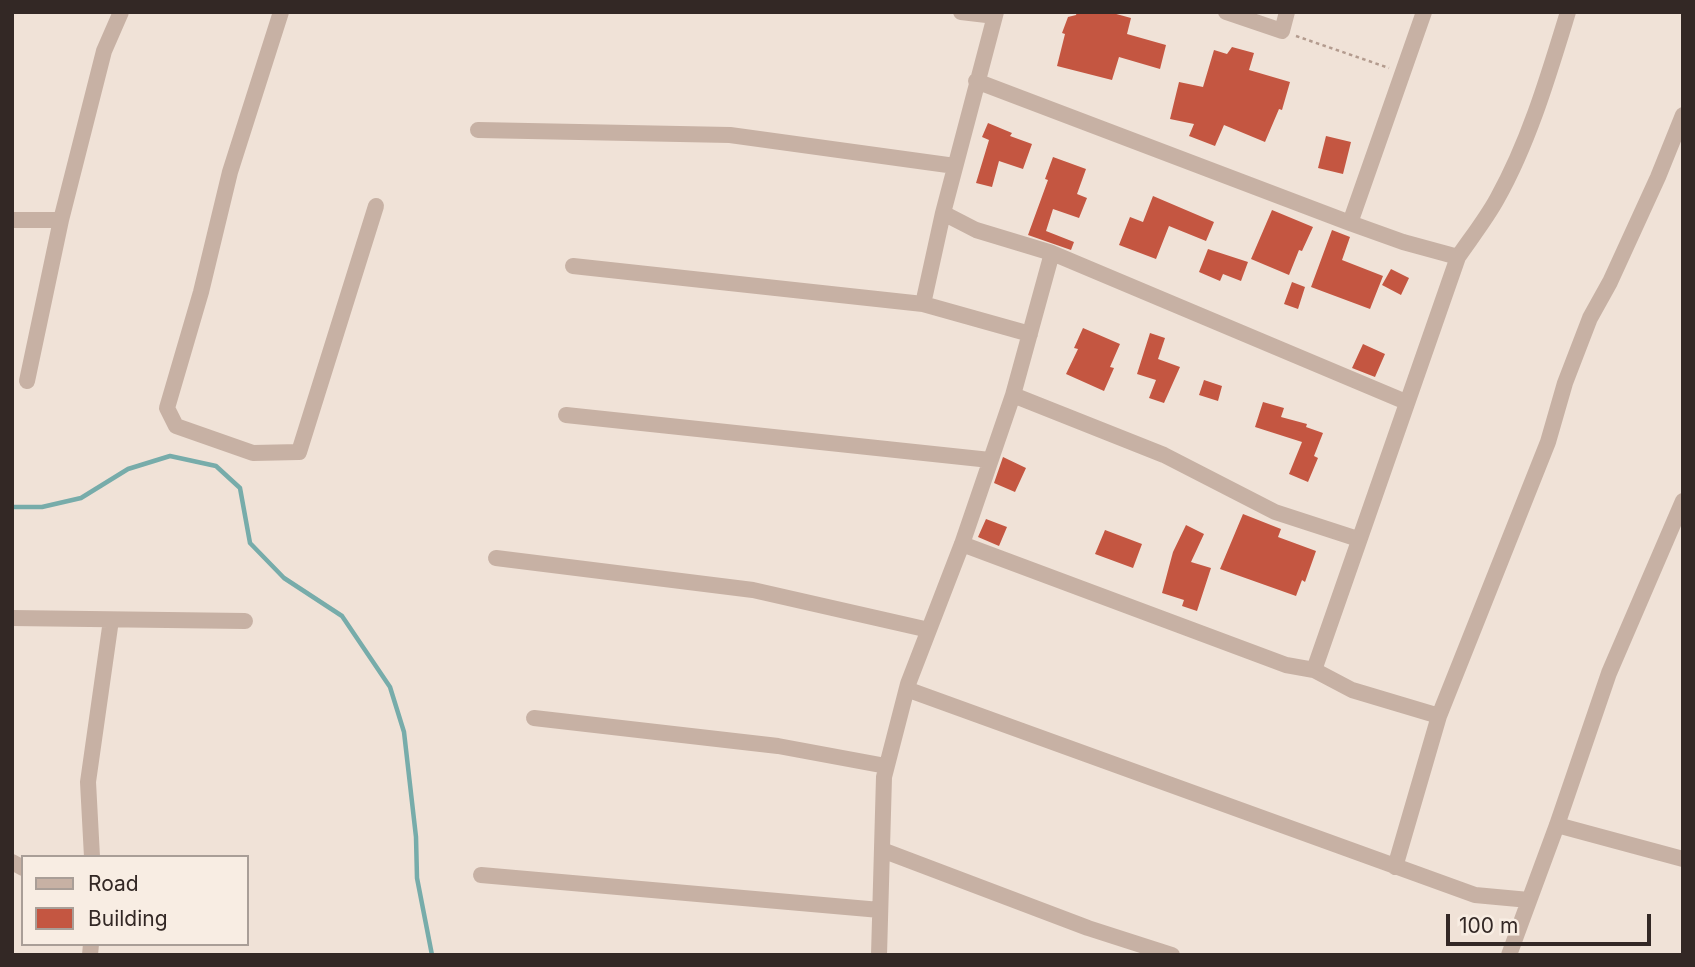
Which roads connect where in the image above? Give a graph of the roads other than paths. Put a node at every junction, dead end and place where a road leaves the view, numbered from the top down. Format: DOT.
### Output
graph roads {
  1 [pos="121,12"];
  2 [pos="281,12"];
  3 [pos="961,12"];
  4 [pos="1226,12"];
  5 [pos="1287,12"];
  6 [pos="1424,12"];
  7 [pos="1568,12"];
  8 [pos="995,14"];
  9 [pos="976,81"];
  10 [pos="1683,115"];
  11 [pos="478,130"];
  12 [pos="955,166"];
  13 [pos="376,206"];
  14 [pos="943,213"];
  15 [pos="12,220"];
  16 [pos="61,220"];
  17 [pos="1350,223"];
  18 [pos="1052,253"];
  19 [pos="1458,257"];
  20 [pos="573,266"];
  21 [pos="923,304"];
  22 [pos="1030,334"];
  23 [pos="27,381"];
  24 [pos="1013,395"];
  25 [pos="1406,402"];
  26 [pos="566,415"];
  27 [pos="990,460"];
  28 [pos="1683,501"];
  29 [pos="1358,539"];
  30 [pos="962,544"];
  31 [pos="496,558"];
  32 [pos="12,618"];
  33 [pos="111,620"];
  34 [pos="244,621"];
  35 [pos="929,631"];
  36 [pos="1314,670"];
  37 [pos="908,684"];
  38 [pos="1439,716"];
  39 [pos="534,718"];
  40 [pos="886,766"];
  41 [pos="1557,825"];
  42 [pos="882,850"];
  43 [pos="92,855"];
  44 [pos="1683,859"];
  45 [pos="1395,867"];
  46 [pos="481,875"];
  47 [pos="1528,900"];
  48 [pos="880,910"];
  49 [pos="879,955"];
  50 [pos="1172,955"];
  51 [pos="1509,955"];
  1 -- 16 [label="street"];
  2 -- 13 [label="street"];
  3 -- 8 [label="street"];
  4 -- 5 [label="street"];
  6 -- 17 [label="street"];
  7 -- 19 [label="street"];
  8 -- 9 [label="street"];
  9 -- 12 [label="street"];
  9 -- 17 [label="street"];
  10 -- 38 [label="street"];
  11 -- 12 [label="street"];
  12 -- 14 [label="street"];
  14 -- 18 [label="street"];
  14 -- 21 [label="street"];
  15 -- 16 [label="street"];
  16 -- 23 [label="street"];
  17 -- 19 [label="street"];
  18 -- 22 [label="street"];
  18 -- 25 [label="street"];
  19 -- 25 [label="street"];
  20 -- 21 [label="street"];
  21 -- 22 [label="street"];
  22 -- 24 [label="street"];
  24 -- 27 [label="street"];
  24 -- 29 [label="street"];
  25 -- 29 [label="street"];
  26 -- 27 [label="street"];
  27 -- 30 [label="street"];
  28 -- 41 [label="street"];
  29 -- 36 [label="street"];
  30 -- 35 [label="street"];
  30 -- 36 [label="street"];
  31 -- 35 [label="street"];
  32 -- 33 [label="street"];
  33 -- 34 [label="street"];
  33 -- 43 [label="street"];
  35 -- 37 [label="street"];
  36 -- 38 [label="street"];
  37 -- 40 [label="street"];
  37 -- 45 [label="street"];
  38 -- 45 [label="street"];
  39 -- 40 [label="street"];
  40 -- 42 [label="street"];
  41 -- 44 [label="street"];
  41 -- 47 [label="street"];
  42 -- 48 [label="street"];
  42 -- 50 [label="street"];
  45 -- 47 [label="street"];
  46 -- 48 [label="street"];
  47 -- 51 [label="street"];
  48 -- 49 [label="street"];
}
